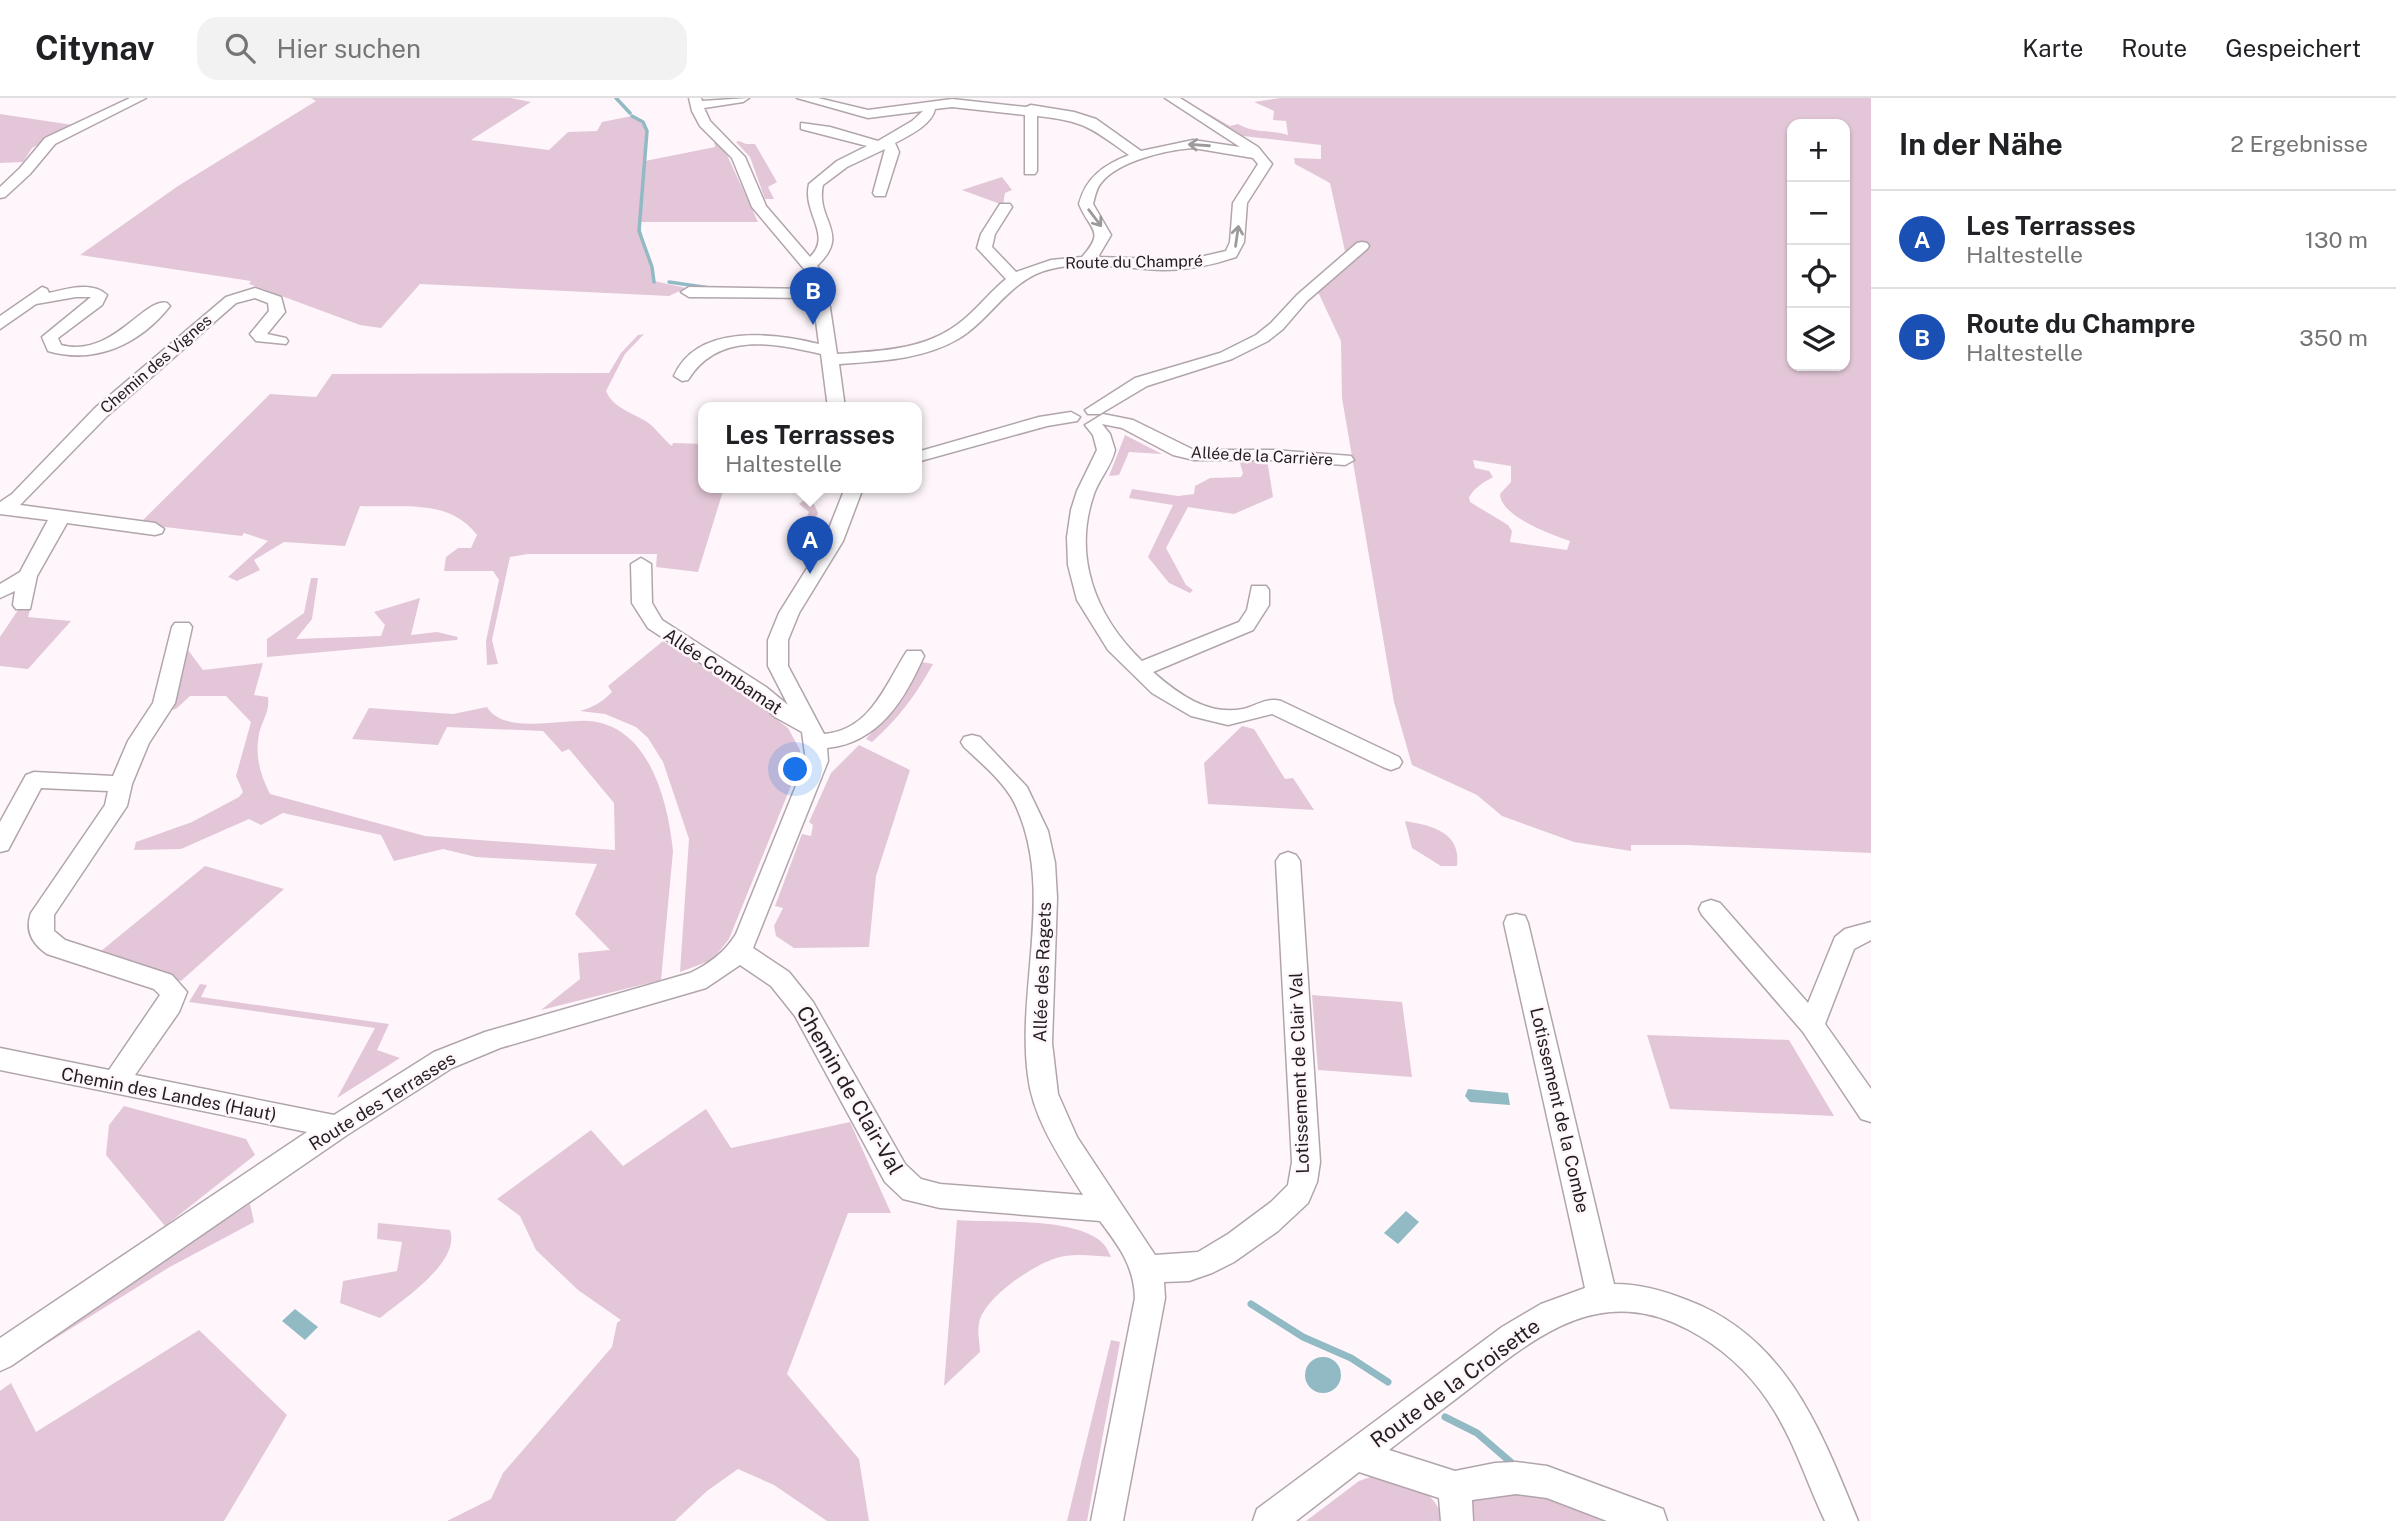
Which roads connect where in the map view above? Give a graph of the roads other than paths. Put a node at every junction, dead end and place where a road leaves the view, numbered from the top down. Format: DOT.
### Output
graph roads {
  1 [pos="120,98"];
  2 [pos="743,98"];
  3 [pos="803,98"];
  4 [pos="1171,98"];
  5 [pos="138,99"];
  6 [pos="696,102"];
  7 [pos="929,104"];
  8 [pos="1031,109"];
  9 [pos="806,126"];
  10 [pos="882,145"];
  11 [pos="1139,156"];
  12 [pos="1259,156"];
  13 [pos="1030,171"];
  14 [pos="0,194"];
  15 [pos="880,194"];
  16 [pos="1005,207"];
  17 [pos="1362,246"];
  18 [pos="1086,261"];
  19 [pos="810,265"];
  20 [pos="1013,278"];
  21 [pos="47,287"];
  22 [pos="688,292"];
  23 [pos="820,294"];
  24 [pos="32,300"];
  25 [pos="162,306"];
  26 [pos="0,324"];
  27 [pos="280,341"];
  28 [pos="828,356"];
  29 [pos="682,376"];
  30 [pos="836,402"];
  31 [pos="1097,418"];
  32 [pos="922,456"];
  33 [pos="1345,460"];
  34 [pos="852,493"];
  35 [pos="1,508"];
  36 [pos="58,516"];
  37 [pos="155,529"];
  38 [pos="642,564"];
  39 [pos="27,576"];
  40 [pos="1259,590"];
  41 [pos="0,592"];
  42 [pos="23,605"];
  43 [pos="182,627"];
  44 [pos="914,656"];
  45 [pos="1139,670"];
  46 [pos="814,734"];
  47 [pos="972,742"];
  48 [pos="1391,762"];
  49 [pos="121,784"];
  50 [pos="0,844"];
  51 [pos="1288,861"];
  52 [pos="1710,909"];
  53 [pos="1516,923"];
  54 [pos="1871,931"];
  55 [pos="739,951"];
  56 [pos="1812,1026"];
  57 [pos="0,1059"];
  58 [pos="114,1084"];
  59 [pos="1871,1111"];
  60 [pos="337,1127"];
  61 [pos="1107,1209"];
  62 [pos="1147,1269"];
  63 [pos="1602,1298"];
  64 [pos="0,1356"];
  65 [pos="1356,1455"];
  66 [pos="1455,1487"];
  67 [pos="1107,1521"];
  68 [pos="1269,1521"];
  69 [pos="1457,1521"];
  70 [pos="1651,1521"];
  71 [pos="1842,1521"];
  1 -- 5 [label="street"];
  2 -- 6 [label="street"];
  3 -- 7 [label="street"];
  4 -- 12 [label="street"];
  5 -- 14 [label="street"];
  6 -- 19 [label="street"];
  7 -- 8 [label="street"];
  7 -- 10 [label="street"];
  8 -- 11 [label="street"];
  8 -- 13 [label="street"];
  9 -- 10 [label="street"];
  10 -- 15 [label="street"];
  10 -- 19 [label="street"];
  12 -- 11 [label="street, one-way"];
  11 -- 18 [label="street, one-way"];
  18 -- 12 [label="street, Route du Champré, one-way"];
  16 -- 20 [label="street"];
  17 -- 31 [label="street"];
  18 -- 20 [label="street, Route du Champré"];
  19 -- 23 [label="street"];
  20 -- 28 [label="street, Route du Champré"];
  21 -- 24 [label="street"];
  22 -- 23 [label="street"];
  23 -- 28 [label="street"];
  24 -- 25 [label="street"];
  24 -- 26 [label="street"];
  27 -- 35 [label="street, Chemin des Vignes"];
  28 -- 29 [label="street"];
  28 -- 30 [label="street"];
  31 -- 32 [label="street"];
  31 -- 33 [label="street, Allée de la Carrière"];
  31 -- 45 [label="street"];
  34 -- 46 [label="street"];
  35 -- 36 [label="street"];
  36 -- 37 [label="street"];
  36 -- 39 [label="street"];
  38 -- 46 [label="street, Allée Combamat"];
  39 -- 41 [label="street"];
  39 -- 42 [label="street"];
  40 -- 45 [label="street"];
  43 -- 49 [label="street"];
  44 -- 46 [label="street"];
  45 -- 48 [label="street"];
  46 -- 55 [label="street, Route des Terrasses"];
  47 -- 61 [label="street, Allée des Ragets"];
  49 -- 50 [label="street"];
  49 -- 58 [label="street"];
  51 -- 62 [label="street, Lotissement de Clair Val"];
  52 -- 56 [label="street"];
  53 -- 63 [label="street, Lotissement de la Combe"];
  54 -- 56 [label="street"];
  55 -- 60 [label="street, Route des Terrasses"];
  55 -- 61 [label="street, Chemin de Clair-Val"];
  56 -- 59 [label="street"];
  57 -- 58 [label="street, Chemin des Landes (Haut)"];
  58 -- 60 [label="street, Chemin des Landes (Haut)"];
  60 -- 64 [label="street, Route des Terrasses"];
  61 -- 62 [label="street"];
  62 -- 67 [label="street"];
  63 -- 65 [label="street, Route de la Croisette"];
  63 -- 71 [label="street, Route de la Croisette"];
  65 -- 66 [label="street"];
  65 -- 68 [label="street, Route de la Croisette"];
  66 -- 69 [label="street"];
  66 -- 70 [label="street"];
}
